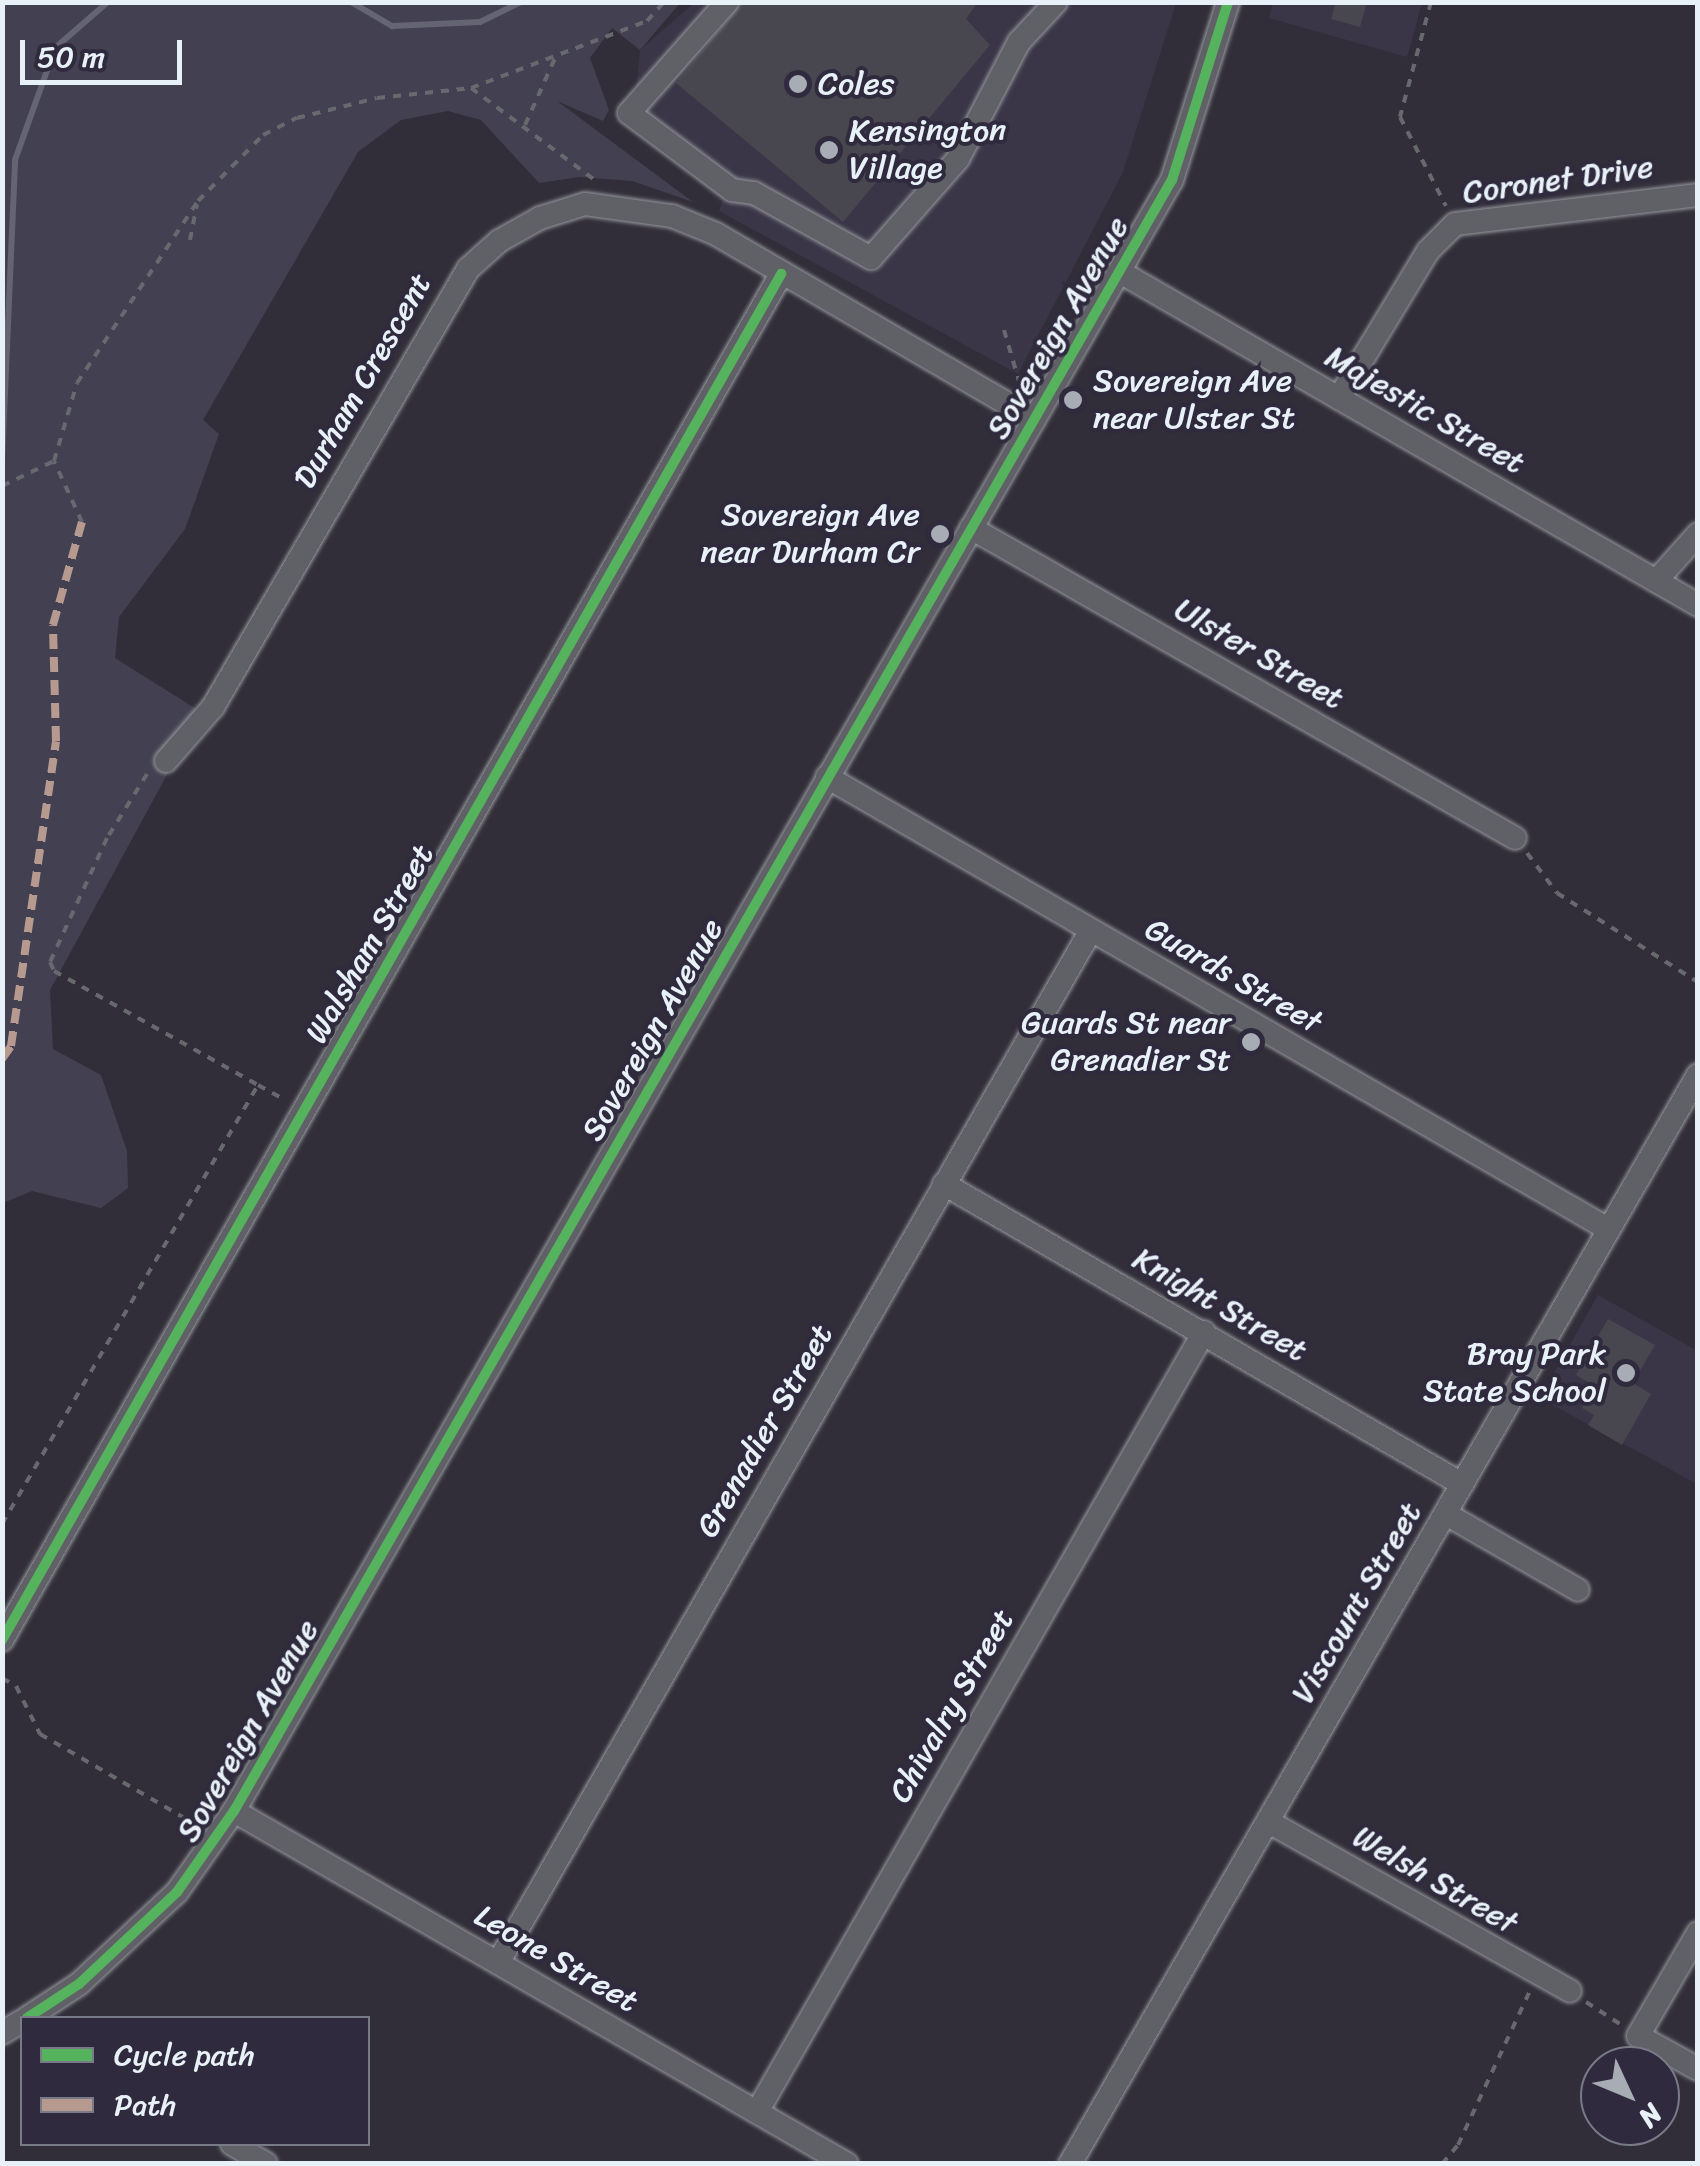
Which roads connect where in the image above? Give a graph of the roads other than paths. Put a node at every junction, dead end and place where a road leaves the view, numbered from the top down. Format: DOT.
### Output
graph roads {
  1 [pos="727,2"];
  2 [pos="1056,2"];
  3 [pos="1228,2"];
  4 [pos="1698,195"];
  5 [pos="1120,272"];
  6 [pos="781,274"];
  7 [pos="1339,398"];
  8 [pos="1034,419"];
  9 [pos="971,528"];
  10 [pos="1698,534"];
  11 [pos="1656,580"];
  12 [pos="1698,605"];
  13 [pos="166,761"];
  14 [pos="827,777"];
  15 [pos="1515,838"];
  16 [pos="1090,932"];
  17 [pos="1698,1075"];
  18 [pos="944,1184"];
  19 [pos="1608,1230"];
  20 [pos="1204,1332"];
  21 [pos="1462,1484"];
  22 [pos="1446,1514"];
  23 [pos="1578,1590"];
  24 [pos="2,1640"];
  25 [pos="234,1810"];
  26 [pos="1268,1822"];
  27 [pos="1698,1933"];
  28 [pos="498,1963"];
  29 [pos="1570,1991"];
  30 [pos="37,2016"];
  31 [pos="1698,2069"];
  32 [pos="757,2112"];
  33 [pos="235,2146"];
  34 [pos="266,2164"];
  35 [pos="846,2164"];
  36 [pos="1070,2164"];
  1 -- 2 [label="street"];
  3 -- 5 [label="street, Sovereign Avenue"];
  4 -- 7 [label="street, Coronet Drive"];
  5 -- 7 [label="street, Majestic Street"];
  5 -- 8 [label="street, Sovereign Avenue"];
  6 -- 8 [label="street, Durham Crescent"];
  6 -- 13 [label="street, Durham Crescent"];
  6 -- 24 [label="street, Walsham Street"];
  7 -- 11 [label="street, Majestic Street"];
  8 -- 9 [label="street, Sovereign Avenue"];
  9 -- 14 [label="street, Sovereign Avenue"];
  9 -- 15 [label="street, Ulster Street"];
  10 -- 11 [label="street"];
  11 -- 12 [label="street, Majestic Street"];
  14 -- 16 [label="street, Guards Street"];
  14 -- 25 [label="street, Sovereign Avenue"];
  16 -- 18 [label="street, Grenadier Street"];
  16 -- 19 [label="street, Guards Street"];
  17 -- 19 [label="street, Viscount Street"];
  18 -- 20 [label="street, Knight Street"];
  18 -- 28 [label="street, Grenadier Street"];
  19 -- 21 [label="street, Viscount Street"];
  20 -- 21 [label="street, Knight Street"];
  20 -- 32 [label="street, Chivalry Street"];
  21 -- 22 [label="street, Viscount Street"];
  22 -- 23 [label="street"];
  22 -- 26 [label="street, Viscount Street"];
  25 -- 28 [label="street, Leone Street"];
  25 -- 30 [label="street, Sovereign Avenue"];
  26 -- 29 [label="street, Welsh Street"];
  26 -- 36 [label="street, Viscount Street"];
  27 -- 31 [label="street"];
  28 -- 32 [label="street, Leone Street"];
  32 -- 35 [label="street, Leone Street"];
  33 -- 34 [label="street"];
}
